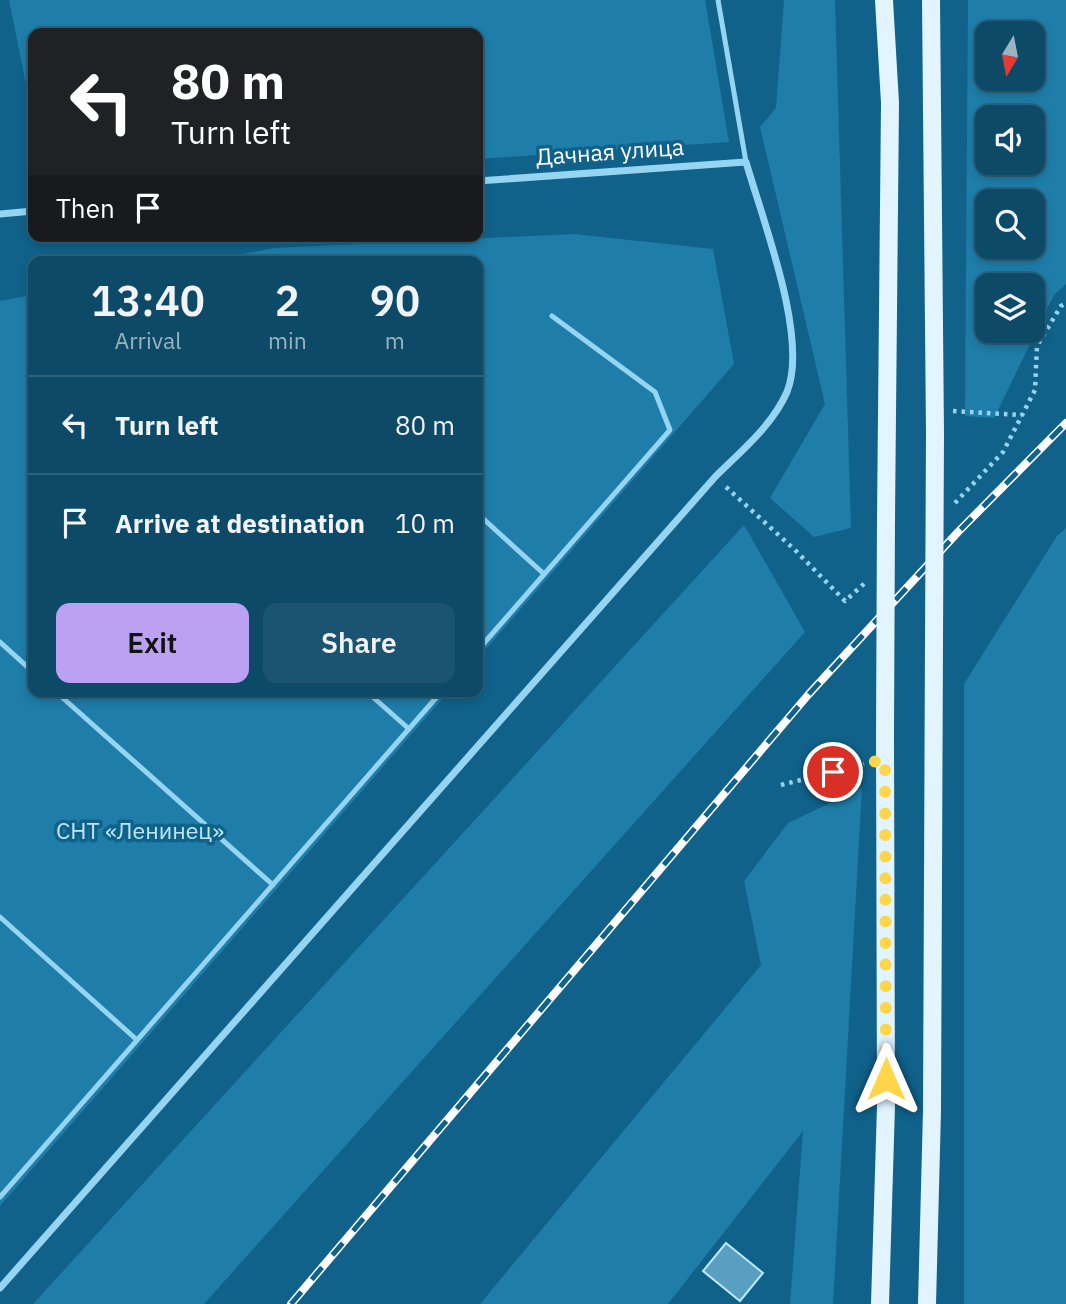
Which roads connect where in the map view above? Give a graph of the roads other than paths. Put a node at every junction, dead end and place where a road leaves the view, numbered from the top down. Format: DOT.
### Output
graph roads {
  1 [pos="719,0"];
  2 [pos="884,0"];
  3 [pos="931,0"];
  4 [pos="746,162"];
  5 [pos="483,181"];
  6 [pos="28,211"];
  7 [pos="0,214"];
  8 [pos="551,316"];
  9 [pos="483,519"];
  10 [pos="544,575"];
  11 [pos="0,642"];
  12 [pos="483,644"];
  13 [pos="28,667"];
  14 [pos="62,697"];
  15 [pos="373,697"];
  16 [pos="437,697"];
  17 [pos="408,729"];
  18 [pos="273,885"];
  19 [pos="0,917"];
  20 [pos="137,1040"];
  21 [pos="0,1184"];
  22 [pos="6,1190"];
  23 [pos="0,1198"];
  24 [pos="0,1288"];
  25 [pos="880,1304"];
  26 [pos="927,1304"];
  1 -- 4 [label="lane"];
  2 -- 25 [label="main road, bridge"];
  3 -- 26 [label="main road, bridge"];
  4 -- 5 [label="street, Дачная улица"];
  4 -- 24 [label="street"];
  6 -- 7 [label="street"];
  8 -- 10 [label="lane"];
  9 -- 10 [label="lane"];
  10 -- 12 [label="lane"];
  11 -- 13 [label="lane"];
  14 -- 18 [label="lane"];
  15 -- 17 [label="lane"];
  16 -- 17 [label="lane"];
  17 -- 18 [label="lane"];
  18 -- 20 [label="lane"];
  19 -- 20 [label="lane"];
  20 -- 22 [label="lane"];
  21 -- 22 [label="lane"];
  22 -- 23 [label="lane"];
}
